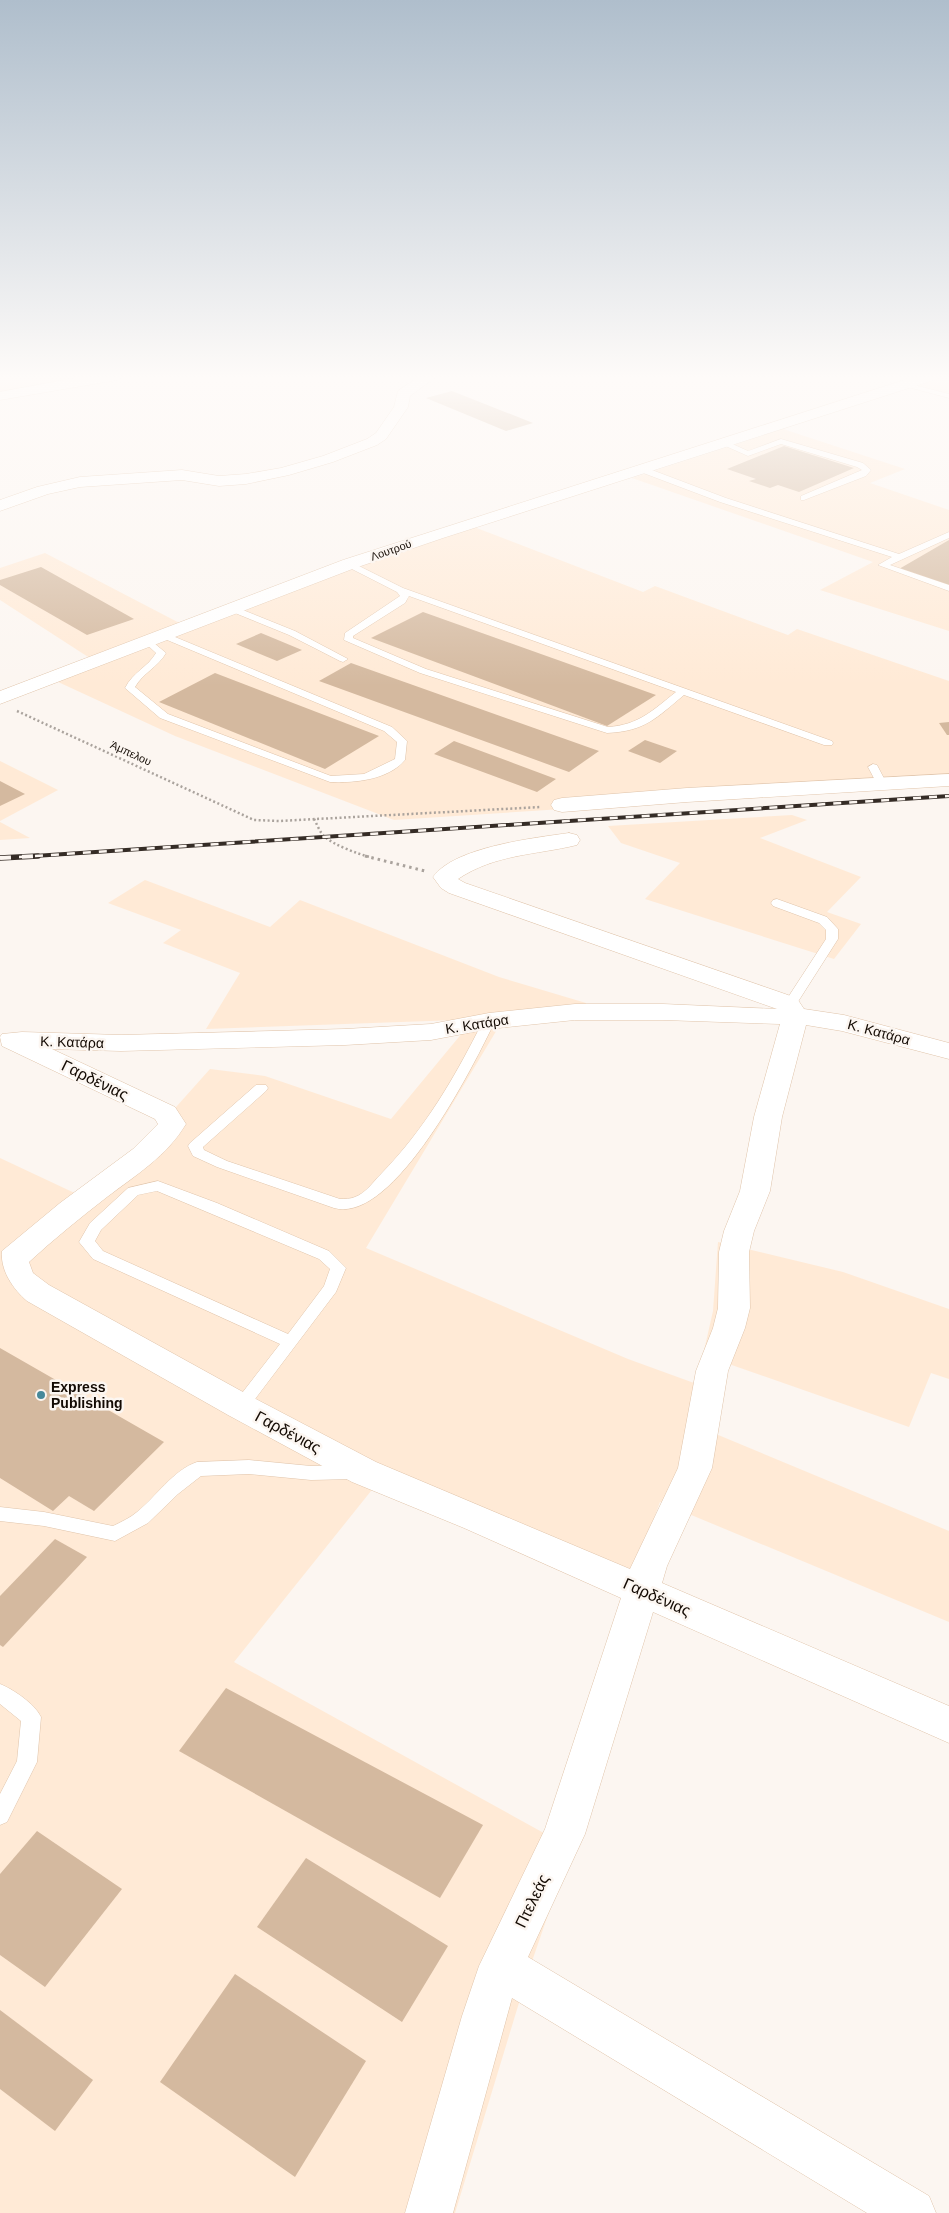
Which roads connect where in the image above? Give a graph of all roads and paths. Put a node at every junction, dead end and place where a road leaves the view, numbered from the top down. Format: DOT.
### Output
graph roads {
  1 [pos="120,479"];
  2 [pos="208,479"];
  3 [pos="242,479"];
  4 [pos="609,479"];
  5 [pos="669,479"];
  6 [pos="850,479"];
  7 [pos="804,498"];
  8 [pos="0,506"];
  9 [pos="949,535"];
  10 [pos="899,558"];
  11 [pos="349,564"];
  12 [pos="949,588"];
  13 [pos="400,590"];
  14 [pos="233,609"];
  15 [pos="156,638"];
  16 [pos="343,659"];
  17 [pos="683,692"];
  18 [pos="0,698"];
  19 [pos="17,711"];
  20 [pos="828,743"];
  21 [pos="949,780"];
  22 [pos="562,805"];
  23 [pos="314,820"];
  24 [pos="569,840"];
  25 [pos="445,877"];
  26 [pos="777,903"];
  27 [pos="792,1011"];
  28 [pos="489,1021"];
  29 [pos="5,1039"];
  30 [pos="949,1051"];
  31 [pos="261,1088"];
  32 [pos="291,1342"];
  33 [pos="240,1406"];
  34 [pos="364,1472"];
  35 [pos="0,1514"];
  36 [pos="641,1590"];
  37 [pos="0,1693"];
  38 [pos="949,1726"];
  39 [pos="0,1815"];
  40 [pos="501,1966"];
  41 [pos="429,2213"];
  42 [pos="912,2213"];
  1 -- 8 [label="street"];
  2 -- 3 [label="street"];
  4 -- 11 [label="street, Λουτρού"];
  5 -- 10 [label="lane"];
  6 -- 7 [label="lane"];
  9 -- 10 [label="lane"];
  10 -- 12 [label="lane"];
  11 -- 13 [label="lane"];
  11 -- 14 [label="street, Λουτρού"];
  13 -- 17 [label="lane"];
  13 -- 17 [label="lane"];
  14 -- 15 [label="street, Λουτρού"];
  14 -- 16 [label="lane"];
  15 -- 15 [label="lane"];
  15 -- 18 [label="street, Λουτρού"];
  17 -- 20 [label="lane"];
  19 -- 23 [label="path, Άμπελου"];
  21 -- 22 [label="street"];
  22 -- 23 [label="path"];
  23 -- 25 [label="path"];
  24 -- 25 [label="street"];
  25 -- 27 [label="street"];
  26 -- 27 [label="lane"];
  27 -- 28 [label="street, Κ. Κατάρα"];
  27 -- 30 [label="street, Κ. Κατάρα"];
  27 -- 36 [label="street, Πτελεάς"];
  28 -- 29 [label="street, Κ. Κατάρα"];
  28 -- 31 [label="lane"];
  29 -- 33 [label="street, Γαρδένιας"];
  32 -- 32 [label="lane"];
  32 -- 33 [label="lane"];
  33 -- 34 [label="street, Γαρδένιας"];
  34 -- 35 [label="lane"];
  34 -- 36 [label="street, Γαρδένιας"];
  36 -- 38 [label="street, Γαρδένιας"];
  36 -- 40 [label="street, Πτελεάς"];
  37 -- 39 [label="lane"];
  40 -- 41 [label="street, Πτελεάς"];
  40 -- 42 [label="street"];
}
